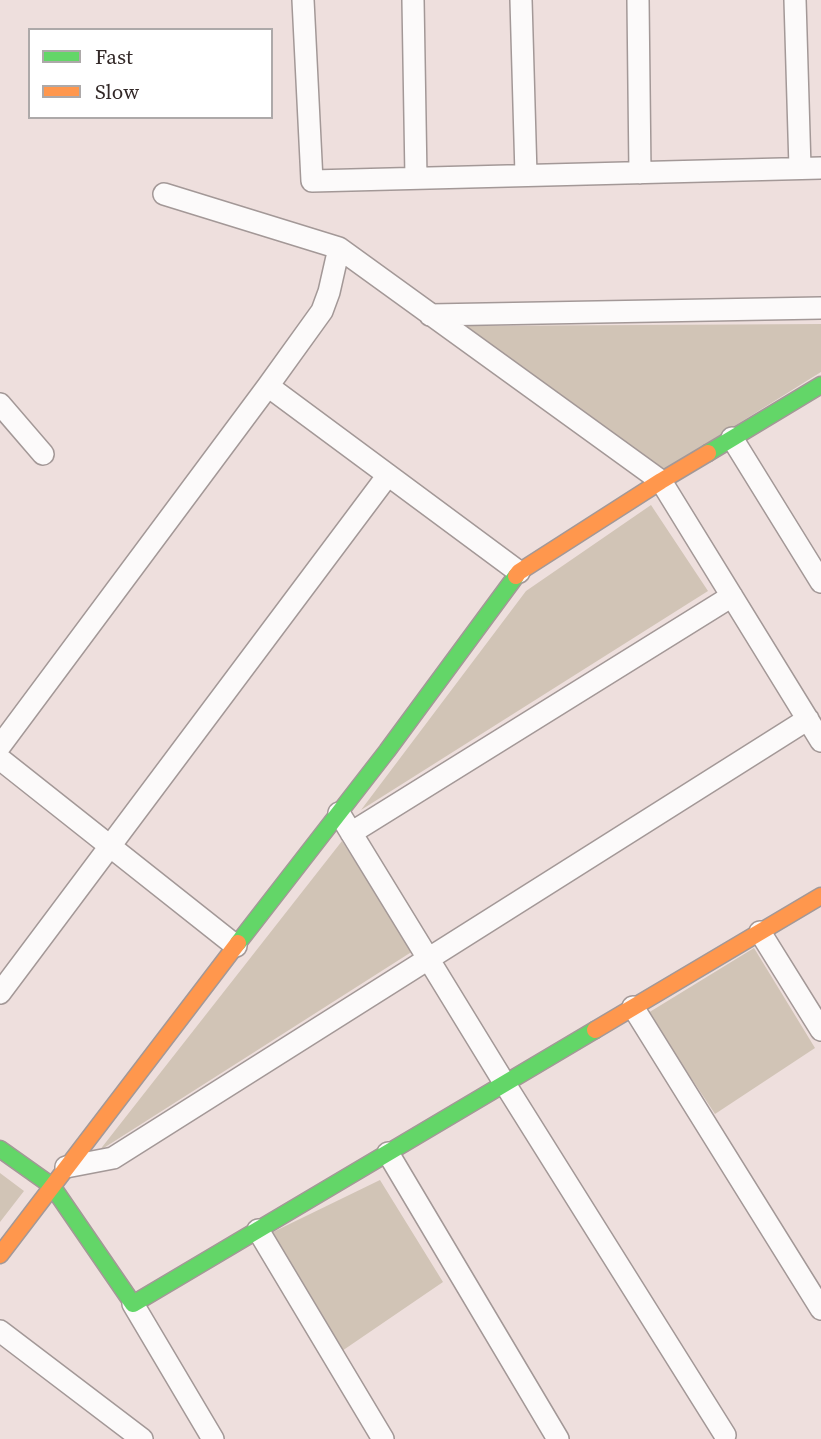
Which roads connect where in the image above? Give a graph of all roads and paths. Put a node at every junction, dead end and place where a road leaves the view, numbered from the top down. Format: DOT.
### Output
graph roads {
  1 [pos="303,0"];
  2 [pos="413,0"];
  3 [pos="522,0"];
  4 [pos="638,0"];
  5 [pos="795,0"];
  6 [pos="810,168"];
  7 [pos="640,173"];
  8 [pos="526,175"];
  9 [pos="416,178"];
  10 [pos="164,194"];
  11 [pos="339,248"];
  12 [pos="821,308"];
  13 [pos="430,315"];
  14 [pos="821,385"];
  15 [pos="268,386"];
  16 [pos="0,404"];
  17 [pos="732,438"];
  18 [pos="43,454"];
  19 [pos="388,475"];
  20 [pos="661,481"];
  21 [pos="815,560"];
  22 [pos="519,572"];
  23 [pos="821,582"];
  24 [pos="732,596"];
  25 [pos="808,719"];
  26 [pos="821,741"];
  27 [pos="0,746"];
  28 [pos="0,759"];
  29 [pos="339,813"];
  30 [pos="351,833"];
  31 [pos="109,846"];
  32 [pos="821,896"];
  33 [pos="760,932"];
  34 [pos="236,946"];
  35 [pos="428,958"];
  36 [pos="0,993"];
  37 [pos="633,1007"];
  38 [pos="821,1031"];
  39 [pos="505,1084"];
  40 [pos="0,1149"];
  41 [pos="388,1153"];
  42 [pos="66,1167"];
  43 [pos="52,1186"];
  44 [pos="258,1230"];
  45 [pos="0,1255"];
  46 [pos="132,1304"];
  47 [pos="821,1309"];
  48 [pos="0,1331"];
  49 [pos="725,1434"];
  50 [pos="142,1439"];
  51 [pos="213,1439"];
  52 [pos="383,1439"];
  53 [pos="558,1439"];
  1 -- 9 [label="street"];
  2 -- 9 [label="street"];
  3 -- 8 [label="street"];
  4 -- 7 [label="street"];
  5 -- 6 [label="street"];
  6 -- 7 [label="street"];
  7 -- 8 [label="street"];
  8 -- 9 [label="street"];
  10 -- 11 [label="street"];
  11 -- 13 [label="street"];
  11 -- 15 [label="street"];
  12 -- 13 [label="street"];
  13 -- 20 [label="street"];
  14 -- 17 [label="street"];
  15 -- 19 [label="street"];
  15 -- 27 [label="street"];
  16 -- 18 [label="street"];
  17 -- 20 [label="street"];
  17 -- 21 [label="street"];
  19 -- 22 [label="street"];
  19 -- 31 [label="street"];
  20 -- 22 [label="street"];
  20 -- 24 [label="street"];
  21 -- 23 [label="street"];
  22 -- 29 [label="street"];
  24 -- 25 [label="street"];
  24 -- 30 [label="street"];
  25 -- 26 [label="street"];
  25 -- 35 [label="street"];
  28 -- 31 [label="street"];
  29 -- 30 [label="street"];
  29 -- 34 [label="street"];
  30 -- 35 [label="street"];
  31 -- 34 [label="street"];
  31 -- 36 [label="street"];
  32 -- 33 [label="street"];
  33 -- 37 [label="street"];
  33 -- 38 [label="street"];
  34 -- 42 [label="street"];
  35 -- 39 [label="street"];
  35 -- 42 [label="street"];
  37 -- 39 [label="street"];
  37 -- 47 [label="street"];
  39 -- 41 [label="street"];
  39 -- 49 [label="street"];
  40 -- 43 [label="street"];
  41 -- 44 [label="street"];
  41 -- 53 [label="street"];
  42 -- 43 [label="street"];
  43 -- 45 [label="street"];
  43 -- 46 [label="street"];
  44 -- 46 [label="street"];
  44 -- 52 [label="street"];
  46 -- 51 [label="street"];
  48 -- 50 [label="street"];
}
